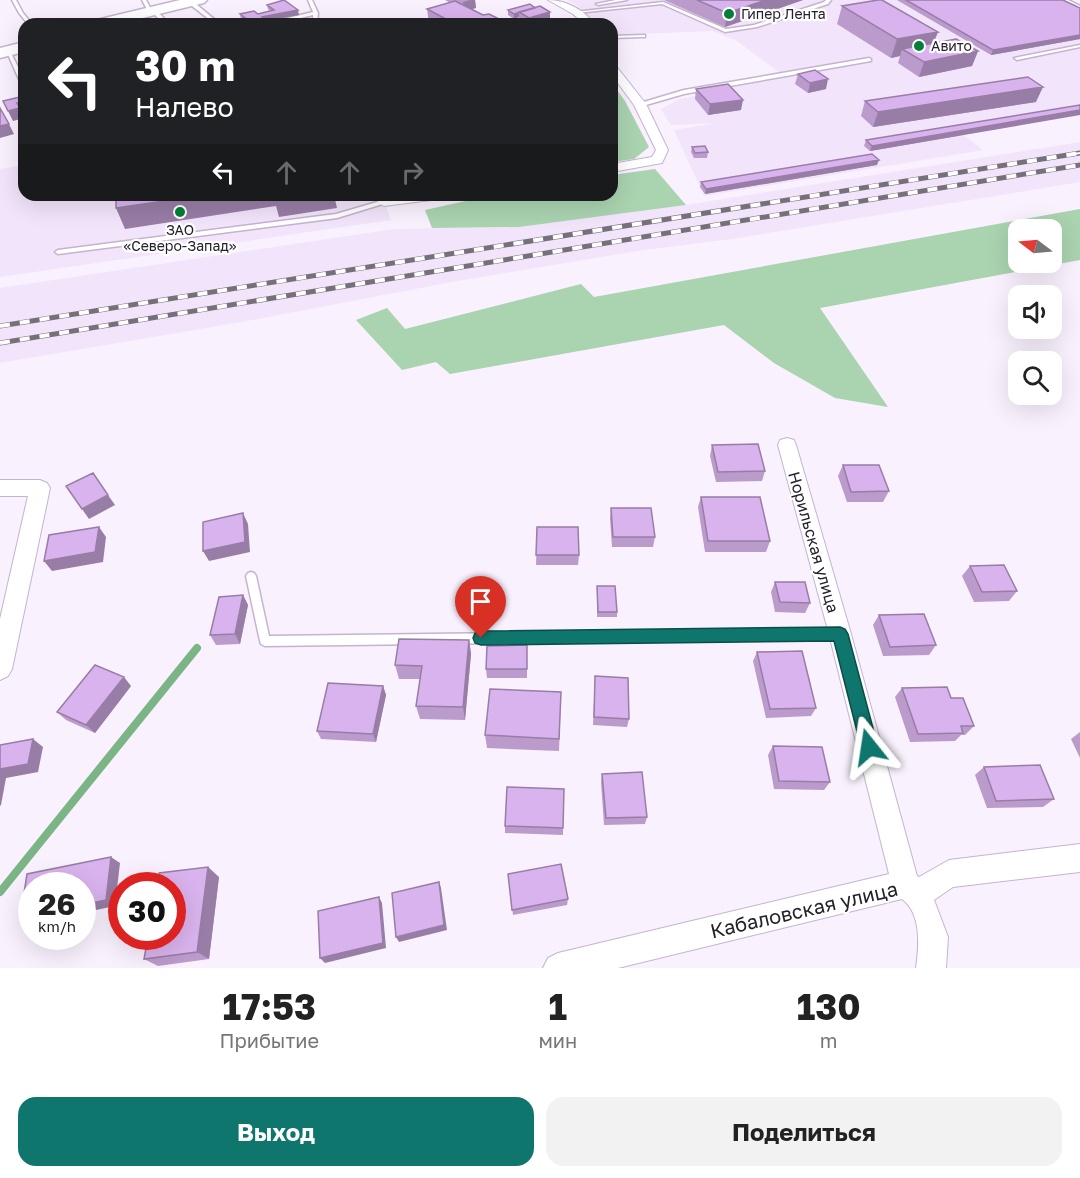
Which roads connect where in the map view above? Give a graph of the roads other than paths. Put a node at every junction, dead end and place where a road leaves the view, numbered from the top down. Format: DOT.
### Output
graph roads {
  1 [pos="14,0"];
  2 [pos="216,0"];
  3 [pos="310,0"];
  4 [pos="553,0"];
  5 [pos="625,0"];
  6 [pos="829,0"];
  7 [pos="1064,0"];
  8 [pos="197,3"];
  9 [pos="1080,8"];
  10 [pos="573,10"];
  11 [pos="155,12"];
  12 [pos="316,13"];
  13 [pos="25,18"];
  14 [pos="126,18"];
  15 [pos="136,18"];
  16 [pos="212,18"];
  17 [pos="297,18"];
  18 [pos="316,18"];
  19 [pos="583,18"];
  20 [pos="643,36"];
  21 [pos="618,37"];
  22 [pos="1080,46"];
  23 [pos="8,49"];
  24 [pos="1017,58"];
  25 [pos="869,60"];
  26 [pos="18,71"];
  27 [pos="618,76"];
  28 [pos="640,104"];
  29 [pos="618,167"];
  30 [pos="392,201"];
  31 [pos="384,202"];
  32 [pos="58,252"];
  33 [pos="787,445"];
  34 [pos="0,488"];
  35 [pos="251,576"];
  36 [pos="840,634"];
  37 [pos="0,669"];
  38 [pos="1080,858"];
  39 [pos="911,889"];
  40 [pos="558,968"];
  41 [pos="931,968"];
  1 -- 13 [label="lane"];
  2 -- 8 [label="main road"];
  3 -- 12 [label="lane"];
  4 -- 10 [label="street"];
  5 -- 10 [label="lane"];
  6 -- 10 [label="lane"];
  7 -- 9 [label="lane"];
  8 -- 11 [label="main road"];
  8 -- 16 [label="lane"];
  10 -- 19 [label="street"];
  11 -- 14 [label="main road"];
  11 -- 15 [label="main road"];
  12 -- 17 [label="lane"];
  12 -- 18 [label="lane"];
  20 -- 21 [label="lane"];
  22 -- 24 [label="lane"];
  23 -- 26 [label="lane"];
  25 -- 28 [label="lane"];
  27 -- 28 [label="street"];
  28 -- 29 [label="street"];
  30 -- 31 [label="street"];
  31 -- 32 [label="lane"];
  33 -- 36 [label="street, Норильская улица"];
  34 -- 37 [label="street"];
  35 -- 36 [label="lane"];
  36 -- 39 [label="street, Норильская улица"];
  38 -- 39 [label="street, Кабаловская улица"];
  39 -- 40 [label="street, Кабаловская улица"];
  39 -- 41 [label="street, Норильская улица"];
}
